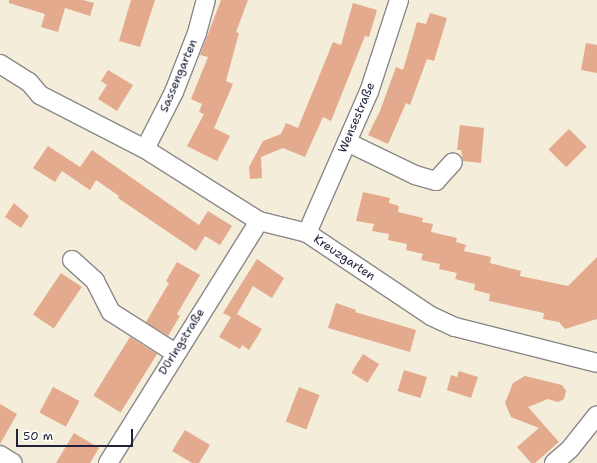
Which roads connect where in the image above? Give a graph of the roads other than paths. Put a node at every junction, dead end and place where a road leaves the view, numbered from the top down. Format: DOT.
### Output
graph roads {
  1 [pos="206,0"];
  2 [pos="399,0"];
  3 [pos="0,64"];
  4 [pos="347,142"];
  5 [pos="145,149"];
  6 [pos="453,162"];
  7 [pos="259,221"];
  8 [pos="307,233"];
  9 [pos="72,260"];
  10 [pos="175,353"];
  11 [pos="597,363"];
  12 [pos="597,415"];
  13 [pos="0,455"];
  14 [pos="14,463"];
  15 [pos="108,463"];
  16 [pos="554,463"];
  1 -- 5 [label="street, Sassengarten"];
  2 -- 4 [label="street, Wensestraße"];
  3 -- 5 [label="street, Kreuzgarten"];
  4 -- 6 [label="street"];
  4 -- 8 [label="street, Wensestraße"];
  5 -- 7 [label="street, Kreuzgarten"];
  7 -- 8 [label="street, Kreuzgarten"];
  7 -- 10 [label="street, Düringstraße"];
  8 -- 11 [label="street, Kreuzgarten"];
  9 -- 10 [label="street"];
  10 -- 15 [label="street, Düringstraße"];
  12 -- 16 [label="street"];
  13 -- 14 [label="street"];
}
